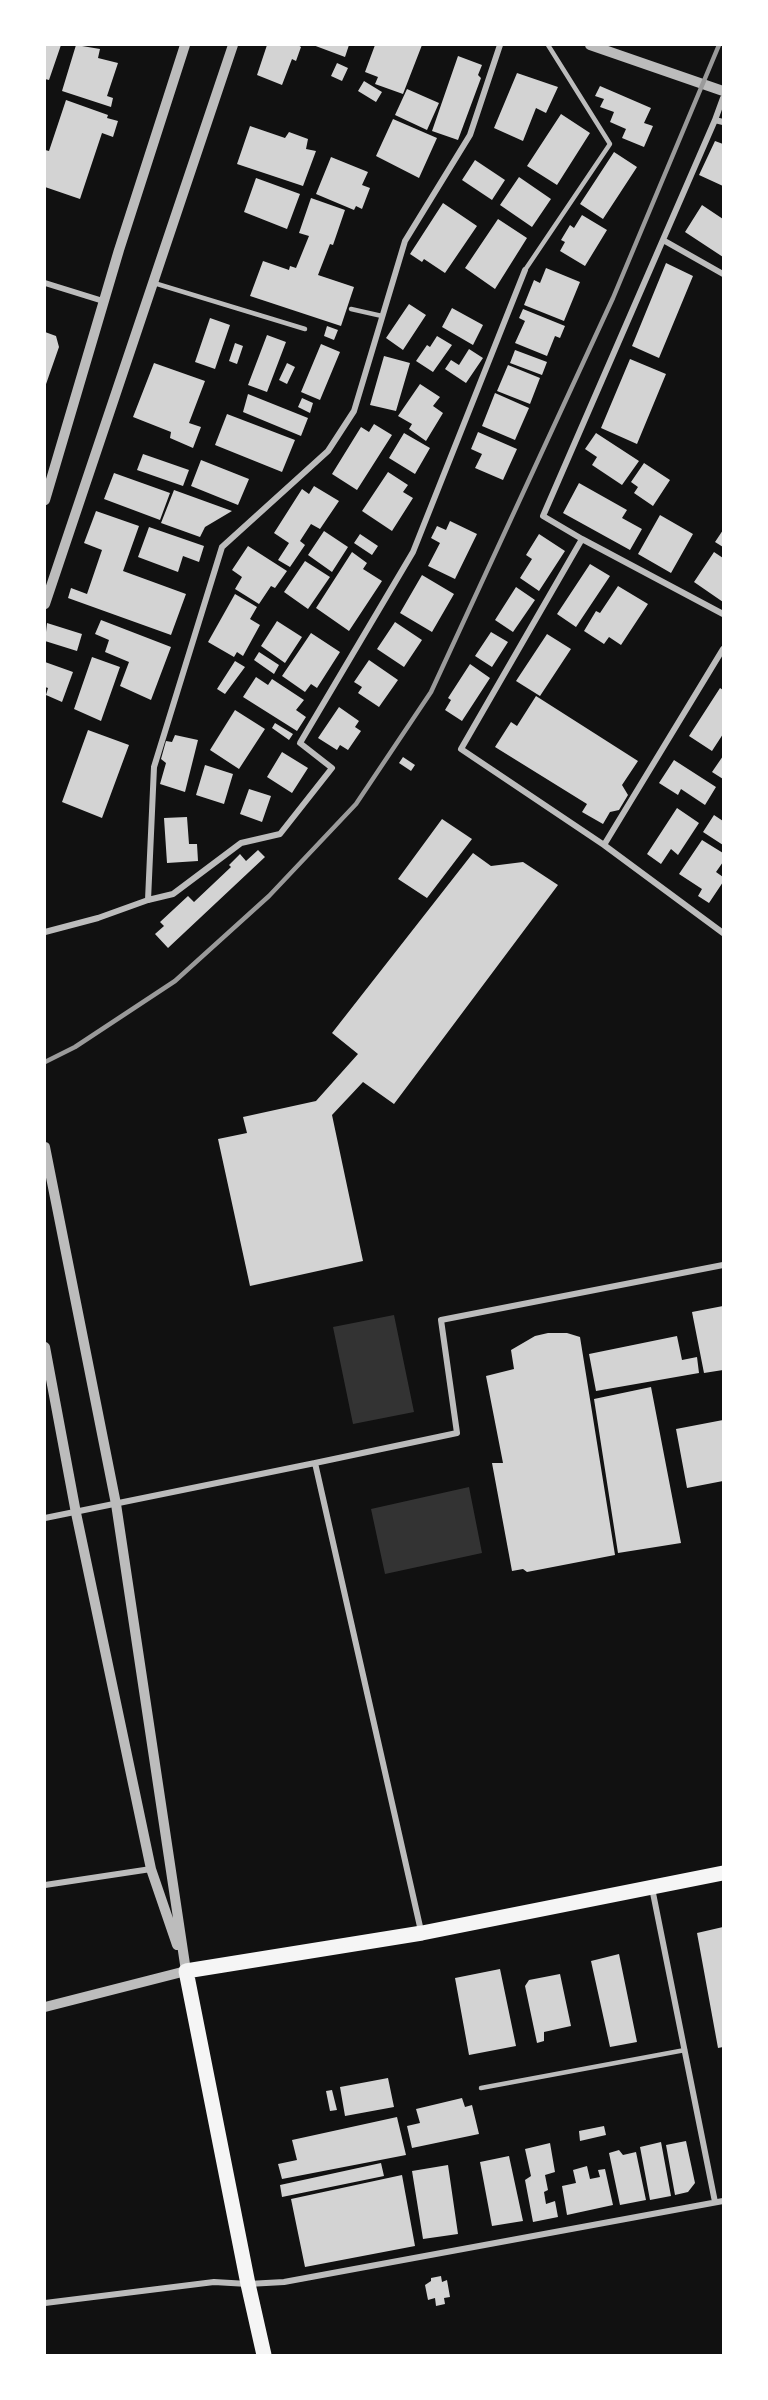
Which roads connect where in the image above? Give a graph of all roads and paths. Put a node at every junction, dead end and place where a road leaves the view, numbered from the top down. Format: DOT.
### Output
graph roads {
  1 [pos="185,45"];
  2 [pos="233,45"];
  3 [pos="500,45"];
  4 [pos="548,45"];
  5 [pos="590,45"];
  6 [pos="723,91"];
  7 [pos="723,99"];
  8 [pos="715,120"];
  9 [pos="723,122"];
  10 [pos="663,240"];
  11 [pos="525,270"];
  12 [pos="723,274"];
  13 [pos="152,282"];
  14 [pos="45,283"];
  15 [pos="103,301"];
  16 [pos="351,309"];
  17 [pos="382,316"];
  18 [pos="305,329"];
  19 [pos="45,500"];
  20 [pos="582,539"];
  21 [pos="45,604"];
  22 [pos="723,614"];
  23 [pos="723,649"];
  24 [pos="604,845"];
  25 [pos="148,900"];
  26 [pos="45,932"];
  27 [pos="723,933"];
  28 [pos="45,1147"];
  29 [pos="723,1265"];
  30 [pos="45,1347"];
  31 [pos="315,1463"];
  32 [pos="116,1504"];
  33 [pos="76,1513"];
  34 [pos="45,1518"];
  35 [pos="151,1869"];
  36 [pos="723,1873"];
  37 [pos="45,1885"];
  38 [pos="651,1886"];
  39 [pos="422,1933"];
  40 [pos="186,1971"];
  41 [pos="45,2007"];
  42 [pos="685,2050"];
  43 [pos="481,2088"];
  44 [pos="723,2201"];
  45 [pos="715,2202"];
  46 [pos="248,2284"];
  47 [pos="45,2303"];
  48 [pos="264,2355"];
  1 -- 15 [label="street"];
  2 -- 13 [label="street"];
  3 -- 17 [label="street"];
  4 -- 11 [label="lane"];
  5 -- 6 [label="street"];
  7 -- 8 [label="street"];
  8 -- 9 [label="street"];
  8 -- 10 [label="street"];
  10 -- 12 [label="street"];
  10 -- 20 [label="street"];
  11 -- 25 [label="street"];
  13 -- 18 [label="lane"];
  13 -- 21 [label="street"];
  14 -- 15 [label="street"];
  15 -- 19 [label="street"];
  16 -- 17 [label="lane"];
  17 -- 25 [label="street"];
  20 -- 22 [label="street"];
  20 -- 24 [label="street"];
  23 -- 24 [label="street"];
  24 -- 27 [label="street"];
  25 -- 26 [label="street"];
  28 -- 32 [label="street"];
  29 -- 31 [label="street"];
  30 -- 33 [label="street"];
  31 -- 32 [label="street"];
  31 -- 39 [label="street"];
  32 -- 33 [label="street"];
  32 -- 40 [label="street"];
  33 -- 34 [label="street"];
  33 -- 35 [label="street"];
  35 -- 37 [label="street"];
  35 -- 40 [label="street"];
  36 -- 38 [label="main road"];
  38 -- 39 [label="main road"];
  38 -- 42 [label="street"];
  39 -- 40 [label="main road"];
  40 -- 41 [label="street"];
  40 -- 46 [label="main road"];
  42 -- 43 [label="lane"];
  42 -- 45 [label="street"];
  44 -- 45 [label="street"];
  45 -- 46 [label="street"];
  46 -- 47 [label="street"];
  46 -- 48 [label="main road"];
}
